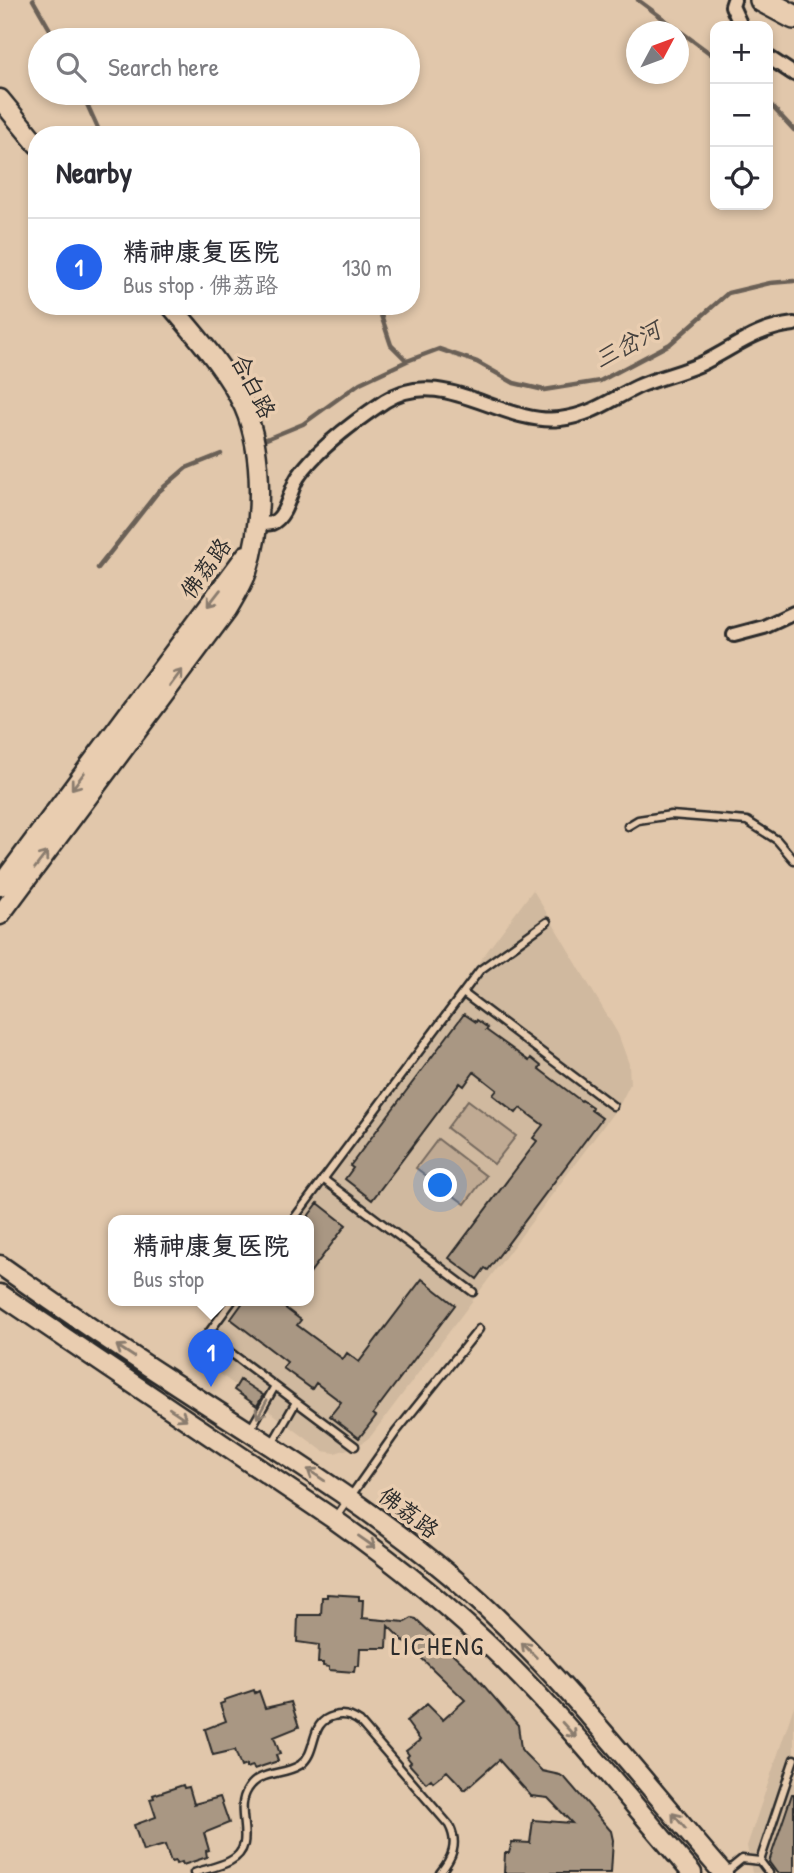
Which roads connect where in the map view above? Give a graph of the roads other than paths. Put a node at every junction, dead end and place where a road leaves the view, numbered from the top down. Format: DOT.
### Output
graph roads {
  1 [pos="734,0"];
  2 [pos="762,0"];
  3 [pos="794,18"];
  4 [pos="739,21"];
  5 [pos="773,60"];
  6 [pos="794,74"];
  7 [pos="0,99"];
  8 [pos="28,133"];
  9 [pos="179,315"];
  10 [pos="794,324"];
  11 [pos="256,524"];
  12 [pos="254,543"];
  13 [pos="794,613"];
  14 [pos="734,635"];
  15 [pos="628,826"];
  16 [pos="794,860"];
  17 [pos="0,886"];
  18 [pos="0,915"];
  19 [pos="547,922"];
  20 [pos="463,993"];
  21 [pos="613,1106"];
  22 [pos="323,1179"];
  23 [pos="296,1215"];
  24 [pos="0,1265"];
  25 [pos="473,1292"];
  26 [pos="0,1294"];
  27 [pos="228,1306"];
  28 [pos="479,1329"];
  29 [pos="275,1386"];
  30 [pos="296,1402"];
  31 [pos="249,1432"];
  32 [pos="271,1446"];
  33 [pos="355,1446"];
  34 [pos="349,1498"];
  35 [pos="334,1520"];
  36 [pos="794,1759"];
  37 [pos="760,1861"];
  38 [pos="719,1871"];
  39 [pos="194,1873"];
  40 [pos="440,1873"];
  41 [pos="691,1873"];
  42 [pos="769,1873"];
  1 -- 4 [label="street"];
  2 -- 3 [label="highway"];
  5 -- 6 [label="street"];
  7 -- 8 [label="main road"];
  9 -- 11 [label="main road, 合白路"];
  10 -- 11 [label="street"];
  11 -- 12 [label="main road, 合白路"];
  12 -- 17 [label="main road, 佛荔路, one-way"];
  18 -- 12 [label="main road, 佛荔路, one-way"];
  13 -- 14 [label="street"];
  15 -- 16 [label="lane"];
  19 -- 20 [label="lane"];
  20 -- 21 [label="lane"];
  20 -- 22 [label="lane"];
  22 -- 23 [label="lane"];
  22 -- 25 [label="lane"];
  31 -- 24 [label="main road, 佛荔路, one-way"];
  26 -- 35 [label="main road, one-way"];
  27 -- 29 [label="lane"];
  28 -- 34 [label="lane"];
  29 -- 30 [label="lane"];
  29 -- 31 [label="lane, one-way"];
  30 -- 32 [label="lane"];
  30 -- 33 [label="lane"];
  31 -- 32 [label="main road, 佛荔路"];
  34 -- 32 [label="main road, 佛荔路, one-way"];
  34 -- 35 [label="lane"];
  38 -- 34 [label="main road, 佛荔路, one-way"];
  35 -- 41 [label="main road, one-way"];
  36 -- 37 [label="lane"];
  37 -- 38 [label="lane"];
  37 -- 42 [label="lane"];
  39 -- 40 [label="lane"];
}
